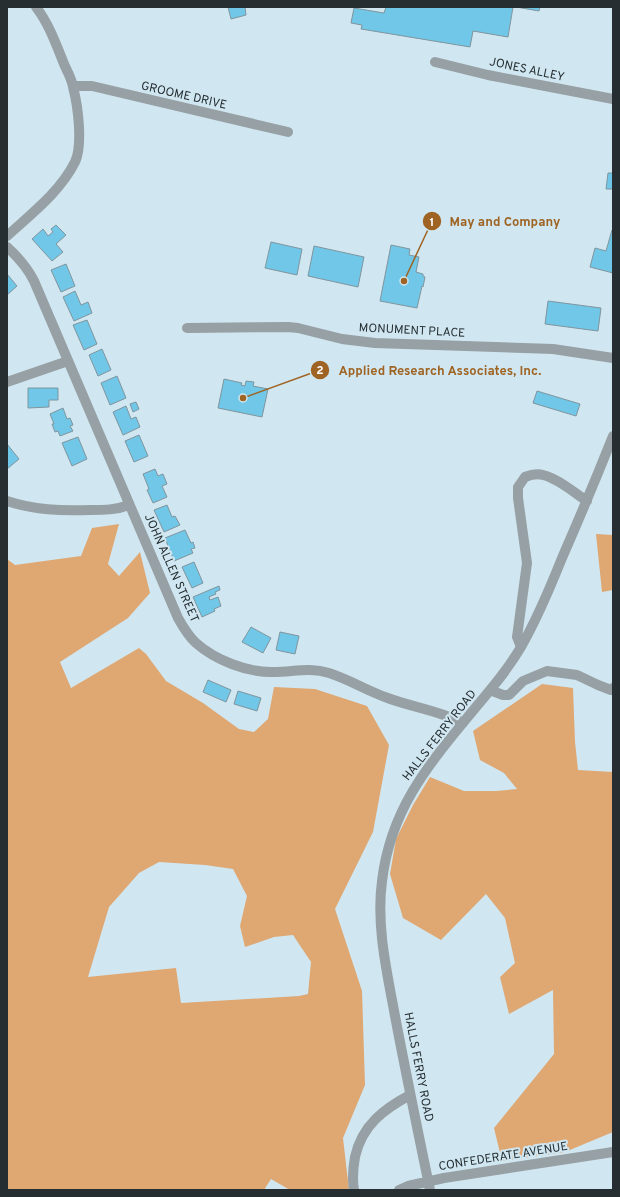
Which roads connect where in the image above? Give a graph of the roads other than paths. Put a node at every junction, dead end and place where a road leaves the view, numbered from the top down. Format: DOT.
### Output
graph roads {
  1 [pos="36,7"];
  2 [pos="436,62"];
  3 [pos="73,86"];
  4 [pos="613,99"];
  5 [pos="288,132"];
  6 [pos="7,236"];
  7 [pos="7,247"];
  8 [pos="187,328"];
  9 [pos="613,358"];
  10 [pos="68,361"];
  11 [pos="7,382"];
  12 [pos="613,436"];
  13 [pos="7,501"];
  14 [pos="586,501"];
  15 [pos="129,506"];
  16 [pos="521,647"];
  17 [pos="613,688"];
  18 [pos="490,690"];
  19 [pos="463,723"];
  20 [pos="410,1095"];
  21 [pos="613,1152"];
  22 [pos="403,1188"];
  23 [pos="354,1190"];
  24 [pos="430,1190"];
  1 -- 3 [label="street"];
  2 -- 4 [label="street, JONES ALLEY"];
  3 -- 5 [label="street, GROOME DRIVE"];
  3 -- 6 [label="street"];
  7 -- 10 [label="street, JOHN ALLEN STREET"];
  8 -- 9 [label="street, MONUMENT PLACE"];
  10 -- 11 [label="street"];
  10 -- 15 [label="street, JOHN ALLEN STREET"];
  12 -- 14 [label="street, HALLS FERRY ROAD"];
  13 -- 15 [label="street"];
  14 -- 16 [label="street, HALLS FERRY ROAD"];
  14 -- 16 [label="street"];
  15 -- 19 [label="street, JOHN ALLEN STREET"];
  16 -- 18 [label="street, HALLS FERRY ROAD"];
  17 -- 18 [label="street"];
  18 -- 19 [label="street, HALLS FERRY ROAD"];
  19 -- 20 [label="street, HALLS FERRY ROAD"];
  20 -- 23 [label="street"];
  20 -- 24 [label="street, HALLS FERRY ROAD"];
  21 -- 22 [label="street, CONFEDERATE AVENUE"];
}
